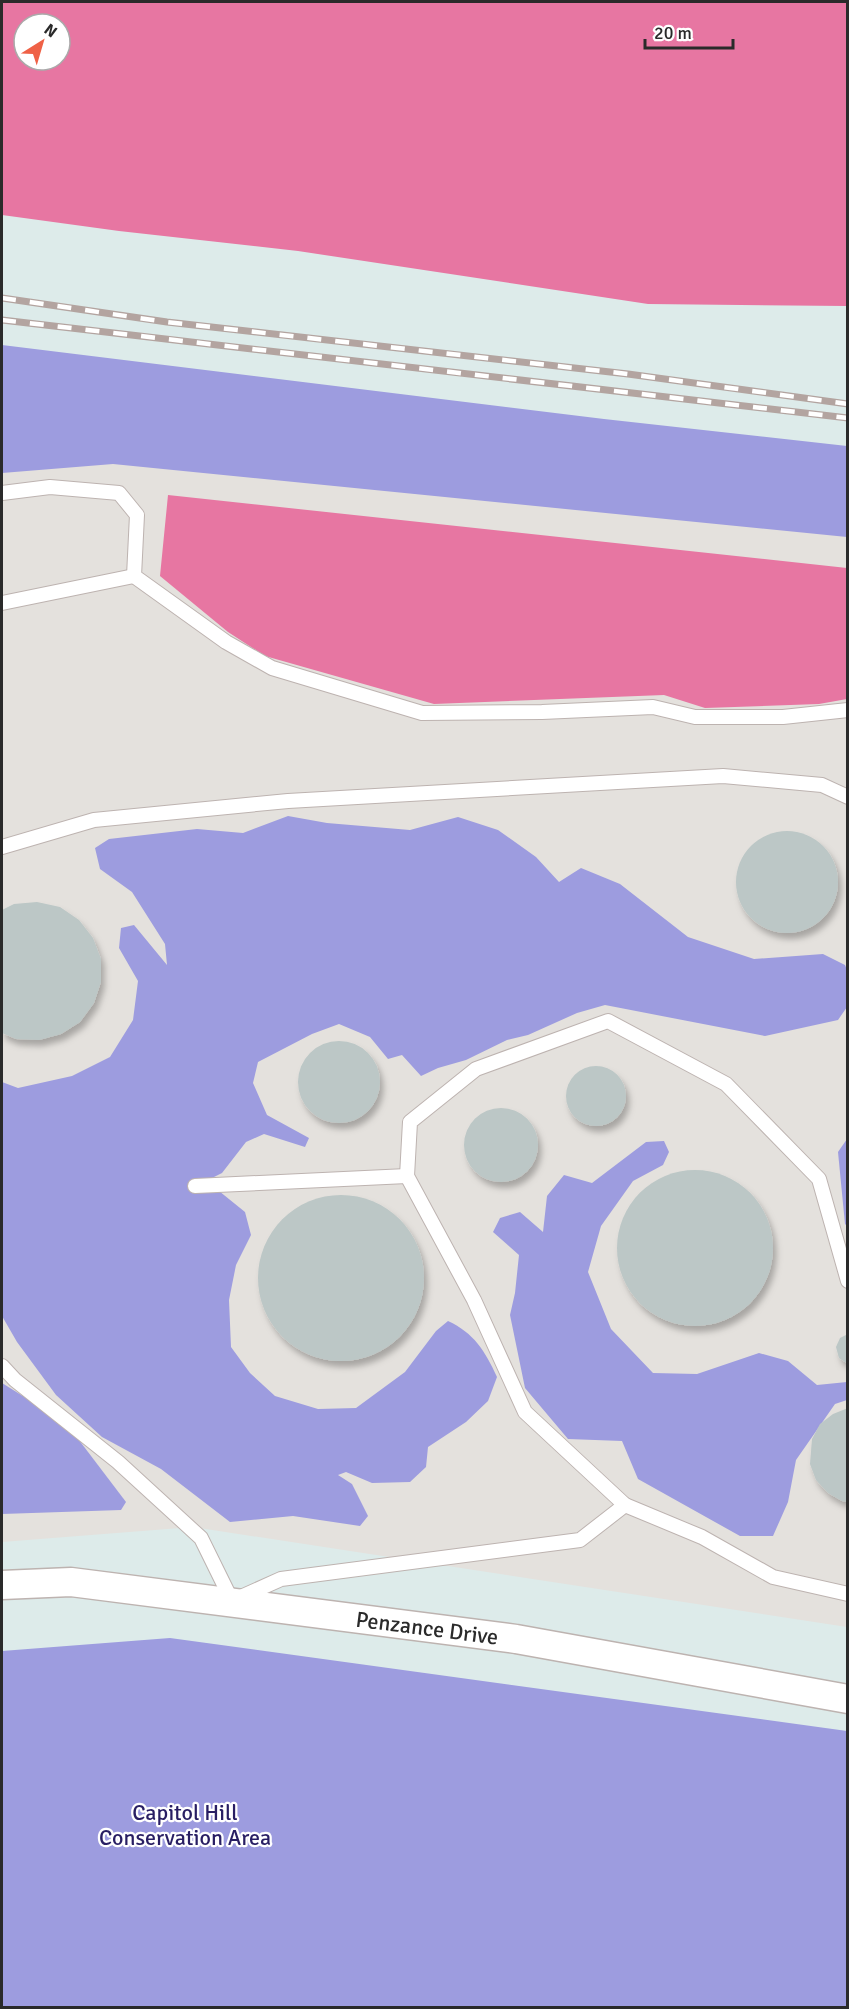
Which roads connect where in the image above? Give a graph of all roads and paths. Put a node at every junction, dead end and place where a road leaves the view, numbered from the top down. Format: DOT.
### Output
graph roads {
  1 [pos="2,493"];
  2 [pos="134,576"];
  3 [pos="2,603"];
  4 [pos="848,710"];
  5 [pos="848,796"];
  6 [pos="2,848"];
  7 [pos="406,1176"];
  8 [pos="195,1186"];
  9 [pos="848,1281"];
  10 [pos="2,1366"];
  11 [pos="626,1505"];
  12 [pos="2,1585"];
  13 [pos="848,1594"];
  14 [pos="232,1601"];
  15 [pos="848,1699"];
  1 -- 2 [label="lane"];
  2 -- 3 [label="lane"];
  2 -- 4 [label="lane"];
  5 -- 6 [label="lane"];
  7 -- 8 [label="lane"];
  7 -- 9 [label="lane"];
  7 -- 11 [label="lane"];
  10 -- 14 [label="lane"];
  11 -- 13 [label="lane"];
  11 -- 14 [label="lane"];
  12 -- 14 [label="street, Penzance Drive"];
  14 -- 15 [label="street, Penzance Drive"];
}
